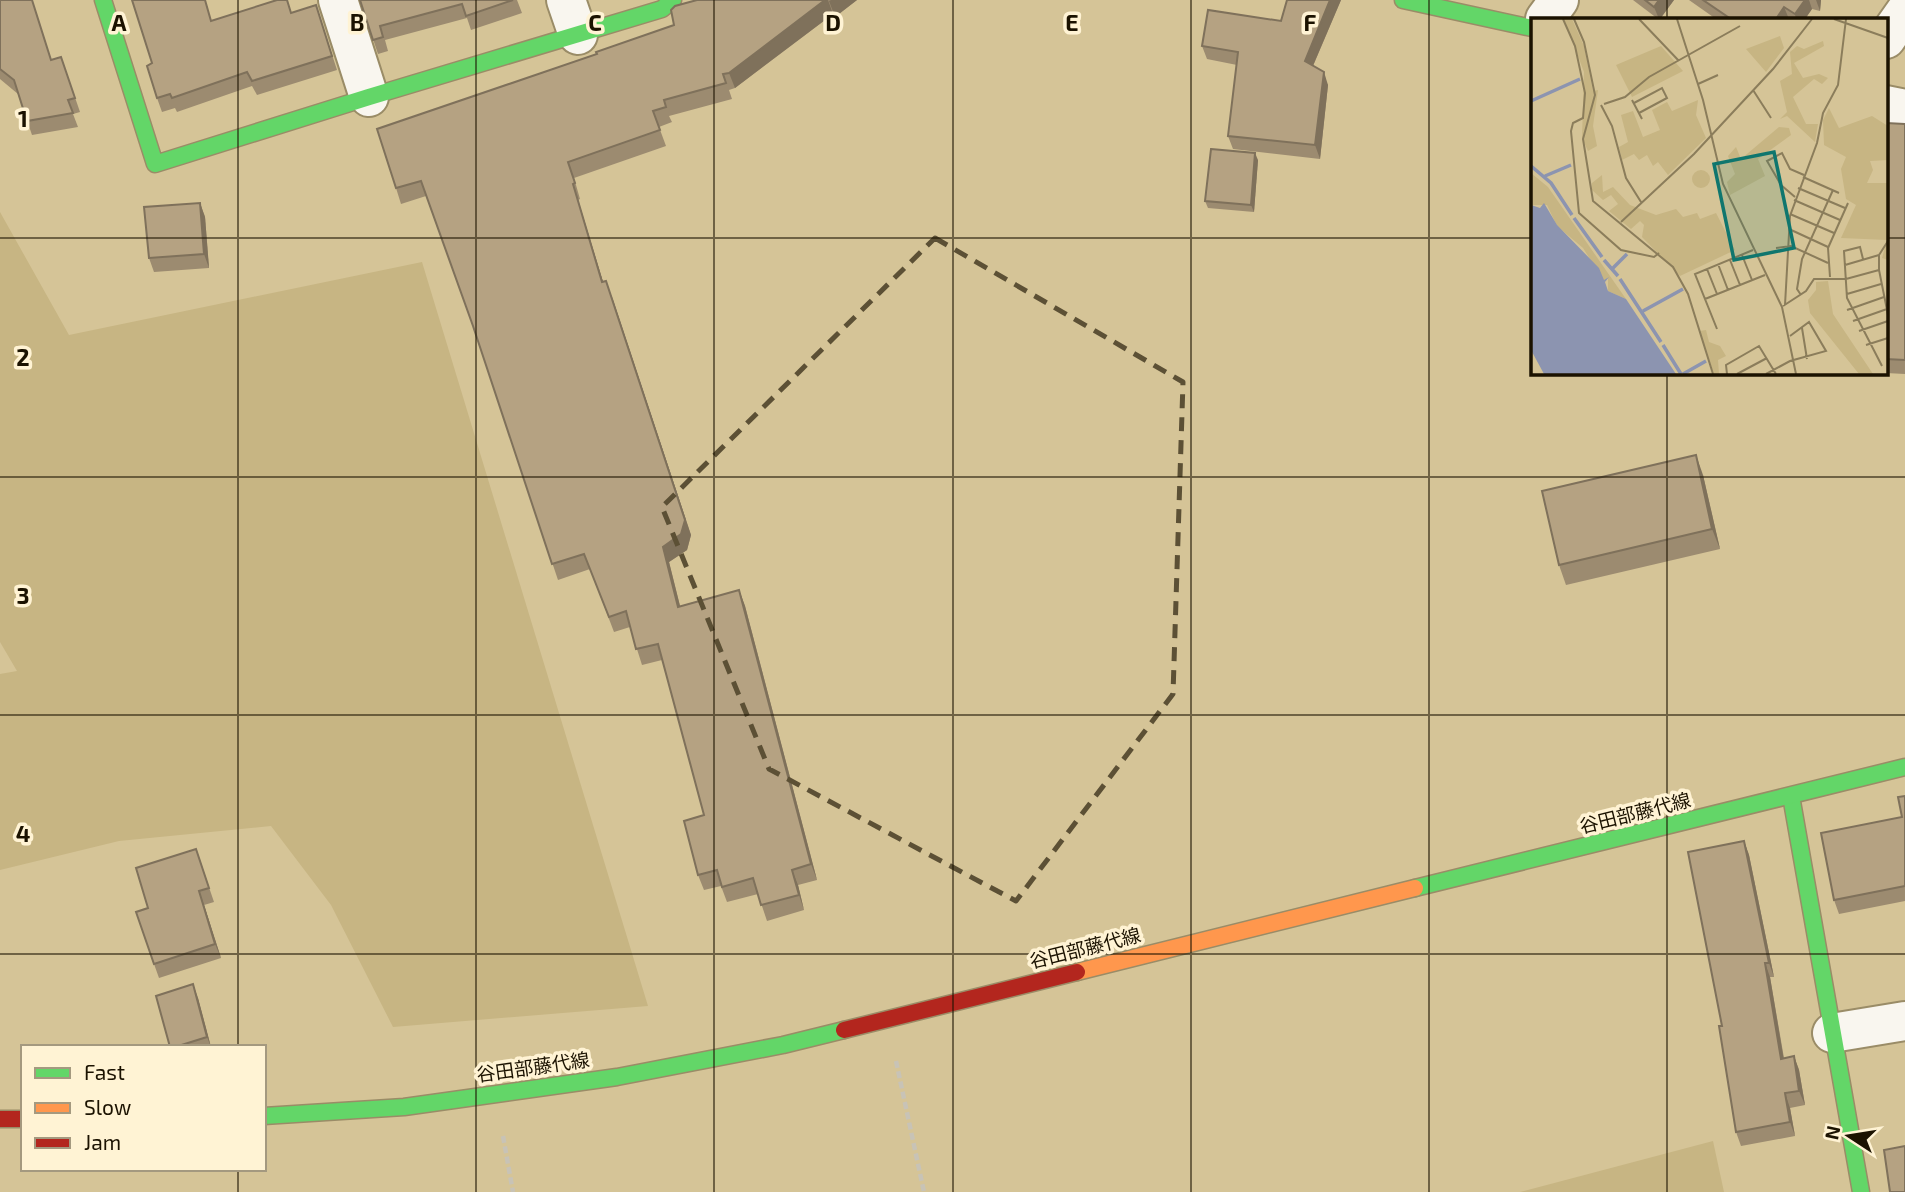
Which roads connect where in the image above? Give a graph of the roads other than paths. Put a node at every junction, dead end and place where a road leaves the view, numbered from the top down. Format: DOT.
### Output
graph roads {
  1 [pos="103,0"];
  2 [pos="338,0"];
  3 [pos="673,0"];
  4 [pos="1403,0"];
  5 [pos="1559,0"];
  6 [pos="1905,12"];
  7 [pos="572,18"];
  8 [pos="1546,18"];
  9 [pos="1531,28"];
  10 [pos="1888,36"];
  11 [pos="369,97"];
  12 [pos="1905,767"];
  13 [pos="1791,796"];
  14 [pos="1905,1021"];
  15 [pos="1832,1033"];
  16 [pos="266,1116"];
  17 [pos="0,1119"];
  18 [pos="21,1119"];
  19 [pos="1861,1192"];
  1 -- 11 [label="main road"];
  2 -- 11 [label="street"];
  3 -- 7 [label="main road"];
  4 -- 9 [label="main road"];
  5 -- 8 [label="street"];
  6 -- 10 [label="street"];
  7 -- 11 [label="main road"];
  12 -- 13 [label="main road, 谷田部藤代線"];
  13 -- 15 [label="main road"];
  13 -- 16 [label="main road, 谷田部藤代線"];
  14 -- 15 [label="street"];
  15 -- 19 [label="main road"];
  17 -- 18 [label="main road"];
}
